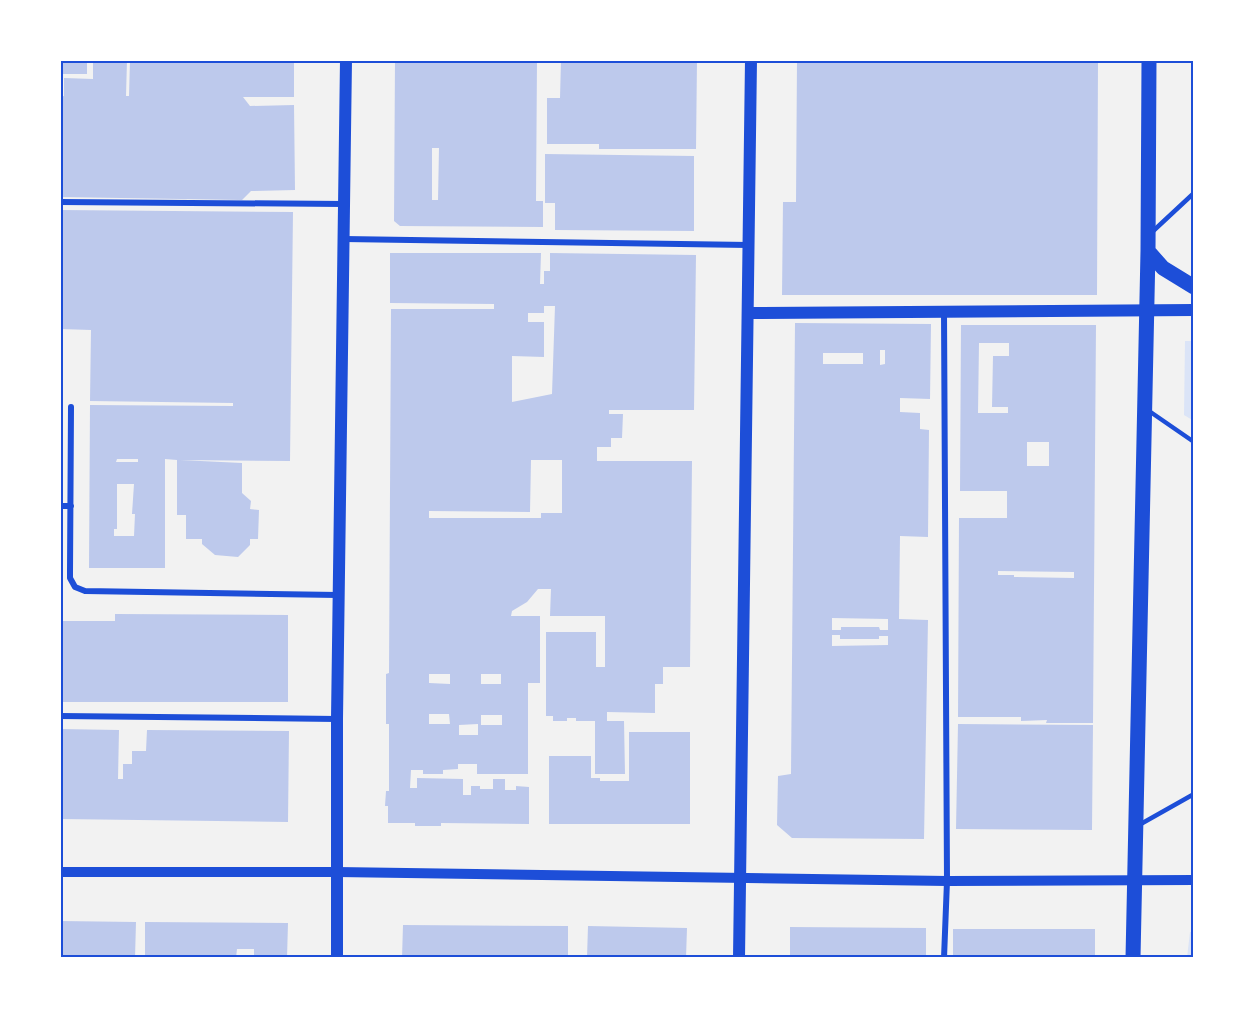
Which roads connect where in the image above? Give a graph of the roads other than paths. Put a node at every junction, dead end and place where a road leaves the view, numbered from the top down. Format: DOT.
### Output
graph roads {
  1 [pos="346,60"];
  2 [pos="751,60"];
  3 [pos="1149,60"];
  4 [pos="1194,193"];
  5 [pos="60,202"];
  6 [pos="344,204"];
  7 [pos="343,239"];
  8 [pos="1147,244"];
  9 [pos="748,245"];
  10 [pos="1194,287"];
  11 [pos="1146,310"];
  12 [pos="1194,310"];
  13 [pos="944,312"];
  14 [pos="749,313"];
  15 [pos="71,407"];
  16 [pos="1144,407"];
  17 [pos="1194,442"];
  18 [pos="60,506"];
  19 [pos="71,506"];
  20 [pos="339,595"];
  21 [pos="60,716"];
  22 [pos="337,719"];
  23 [pos="1194,794"];
  24 [pos="1136,827"];
  25 [pos="60,872"];
  26 [pos="337,872"];
  27 [pos="741,878"];
  28 [pos="1194,880"];
  29 [pos="947,881"];
  30 [pos="1135,881"];
  31 [pos="337,958"];
  32 [pos="739,958"];
  33 [pos="944,958"];
  34 [pos="1133,958"];
  1 -- 6 [label="main road"];
  2 -- 9 [label="main road"];
  3 -- 8 [label="main road"];
  4 -- 8 [label="lane"];
  5 -- 6 [label="street"];
  6 -- 7 [label="main road"];
  7 -- 9 [label="street"];
  7 -- 20 [label="main road"];
  8 -- 10 [label="main road"];
  8 -- 11 [label="main road"];
  9 -- 14 [label="main road"];
  11 -- 12 [label="main road"];
  11 -- 13 [label="main road"];
  11 -- 16 [label="main road"];
  13 -- 14 [label="main road"];
  13 -- 29 [label="street"];
  14 -- 27 [label="main road"];
  15 -- 19 [label="street"];
  16 -- 17 [label="lane"];
  16 -- 24 [label="main road"];
  18 -- 19 [label="street"];
  19 -- 20 [label="street"];
  20 -- 22 [label="main road"];
  21 -- 22 [label="street"];
  22 -- 26 [label="main road"];
  23 -- 24 [label="lane"];
  24 -- 30 [label="main road"];
  25 -- 26 [label="street"];
  26 -- 27 [label="street"];
  26 -- 31 [label="main road"];
  27 -- 29 [label="street"];
  27 -- 32 [label="main road"];
  28 -- 30 [label="street"];
  29 -- 30 [label="street"];
  29 -- 33 [label="street"];
  30 -- 34 [label="main road"];
}
